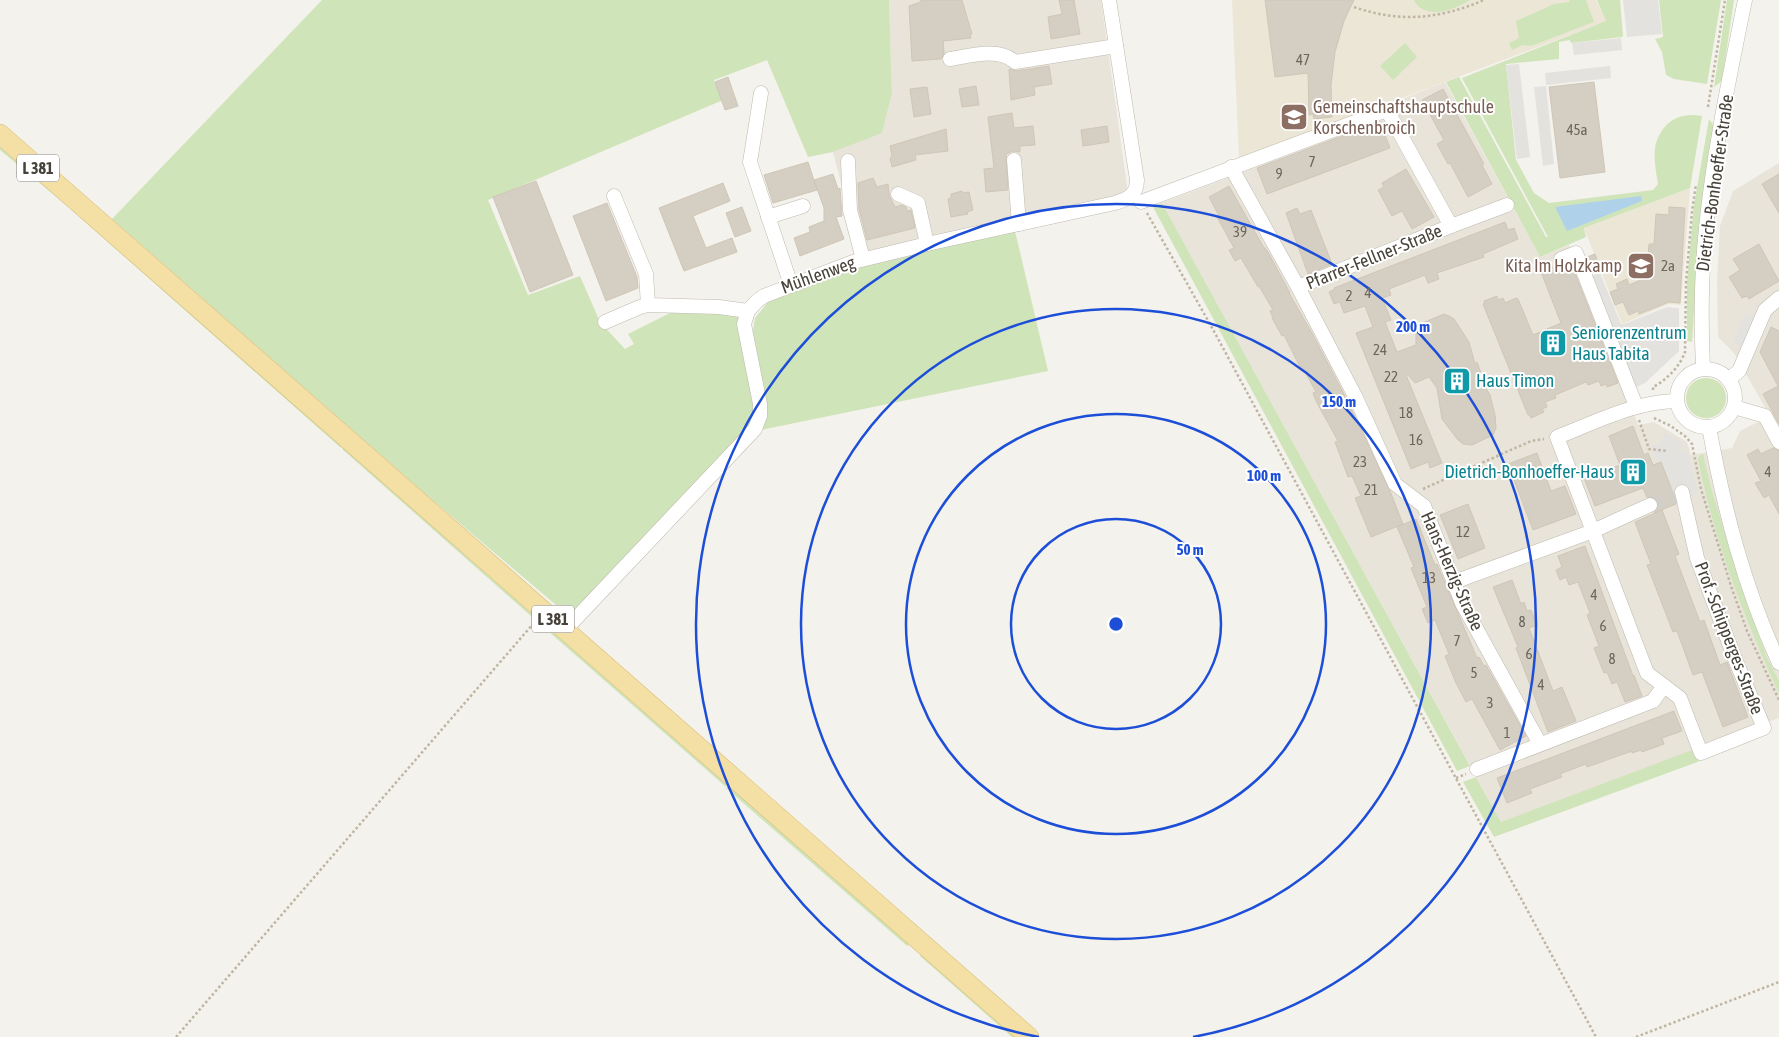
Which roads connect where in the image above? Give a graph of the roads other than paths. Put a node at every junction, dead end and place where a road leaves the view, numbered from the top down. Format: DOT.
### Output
graph roads {
  1 [pos="1109,0"];
  2 [pos="1745,0"];
  3 [pos="1116,46"];
  4 [pos="950,58"];
  5 [pos="761,93"];
  6 [pos="0,134"];
  7 [pos="1014,160"];
  8 [pos="848,161"];
  9 [pos="1231,168"];
  10 [pos="898,194"];
  11 [pos="614,196"];
  12 [pos="1141,202"];
  13 [pos="1507,205"];
  14 [pos="803,206"];
  15 [pos="768,218"];
  16 [pos="1019,224"];
  17 [pos="1451,226"];
  18 [pos="927,244"];
  19 [pos="863,259"];
  20 [pos="1561,259"];
  21 [pos="791,285"];
  22 [pos="1298,287"];
  23 [pos="1779,298"];
  24 [pos="648,305"];
  25 [pos="748,311"];
  26 [pos="604,322"];
  27 [pos="1703,368"];
  28 [pos="1729,379"];
  29 [pos="1676,400"];
  30 [pos="1636,406"];
  31 [pos="1734,407"];
  32 [pos="1709,427"];
  33 [pos="1779,442"];
  34 [pos="1682,492"];
  35 [pos="1650,505"];
  36 [pos="1592,531"];
  37 [pos="1454,582"];
  38 [pos="565,630"];
  39 [pos="1779,663"];
  40 [pos="1664,686"];
  41 [pos="1540,744"];
  42 [pos="1477,769"];
  43 [pos="1029,1037"];
  1 -- 3 [label="street, Mühlenweg"];
  2 -- 27 [label="street, Dietrich-Bonhoeffer-Straße"];
  3 -- 4 [label="street"];
  3 -- 16 [label="street, Mühlenweg"];
  5 -- 15 [label="street"];
  6 -- 38 [label="main road, L 381"];
  7 -- 16 [label="street"];
  8 -- 19 [label="street"];
  9 -- 12 [label="street, Pfarrer-Fellner-Straße"];
  9 -- 17 [label="street, Pfarrer-Fellner-Straße"];
  9 -- 22 [label="street, Hans-Herzig-Straße"];
  10 -- 18 [label="street"];
  11 -- 24 [label="street"];
  13 -- 17 [label="street, Pfarrer-Fellner-Straße"];
  14 -- 15 [label="street"];
  15 -- 21 [label="street"];
  16 -- 18 [label="street, Mühlenweg"];
  17 -- 22 [label="street, Pfarrer-Fellner-Straße"];
  18 -- 19 [label="street, Mühlenweg"];
  19 -- 21 [label="street, Mühlenweg"];
  20 -- 30 [label="street"];
  21 -- 25 [label="street, Mühlenweg"];
  22 -- 37 [label="street, Hans-Herzig-Straße"];
  23 -- 28 [label="street"];
  24 -- 25 [label="street"];
  24 -- 26 [label="street"];
  25 -- 38 [label="street"];
  27 -- 28 [label="street"];
  27 -- 29 [label="street"];
  28 -- 31 [label="street"];
  29 -- 30 [label="street"];
  29 -- 32 [label="street"];
  30 -- 36 [label="street"];
  31 -- 32 [label="street"];
  31 -- 33 [label="street"];
  32 -- 39 [label="street"];
  34 -- 40 [label="street, Prof.-Schipperges-Straße"];
  35 -- 36 [label="street"];
  36 -- 37 [label="street"];
  36 -- 40 [label="street, Prof.-Schipperges-Straße"];
  37 -- 41 [label="street, Hans-Herzig-Straße"];
  38 -- 43 [label="main road, L 381"];
  40 -- 41 [label="street"];
  41 -- 42 [label="street"];
}
